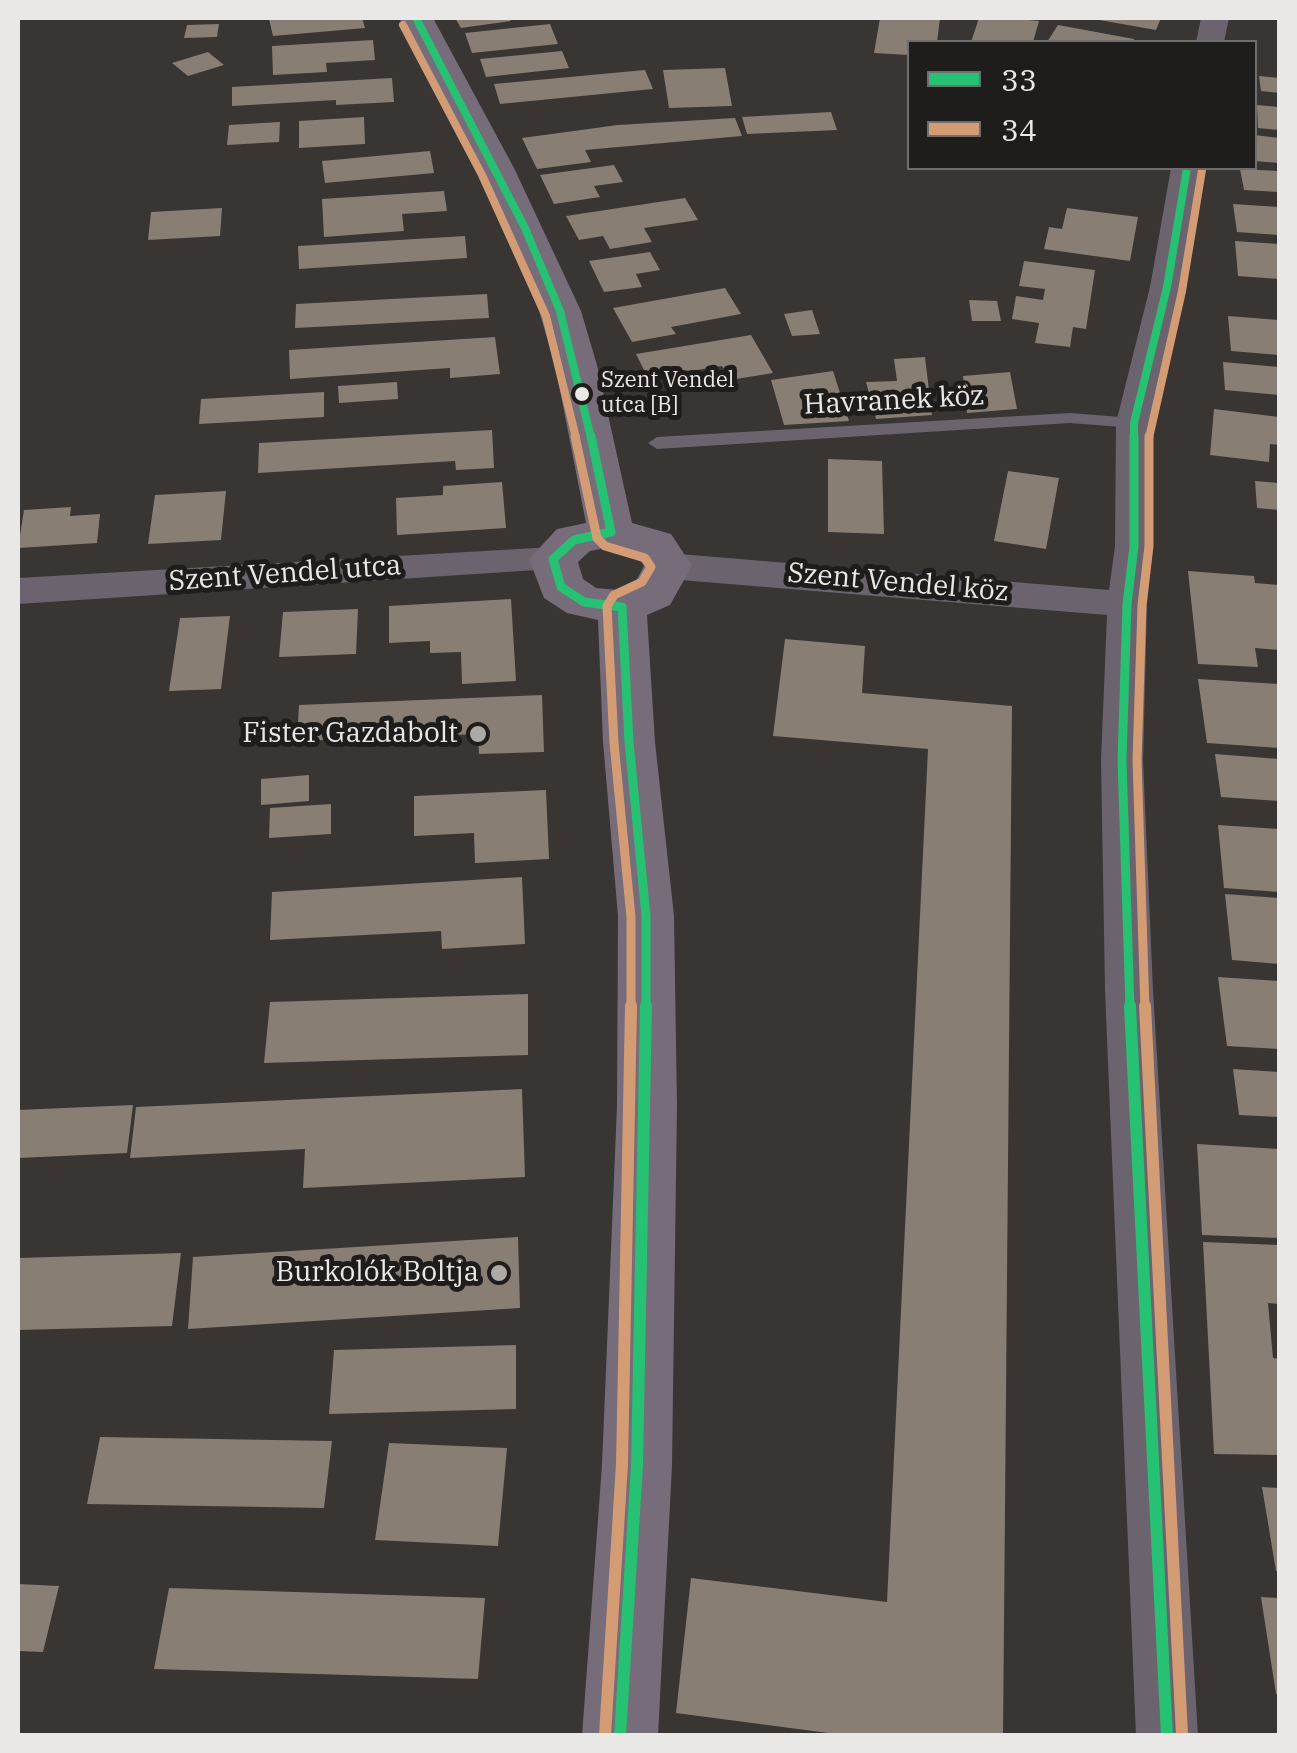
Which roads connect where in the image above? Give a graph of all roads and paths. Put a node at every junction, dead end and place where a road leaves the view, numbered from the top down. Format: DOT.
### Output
graph roads {
  1 [pos="416,18"];
  2 [pos="1187,170"];
  3 [pos="1134,423"];
  4 [pos="658,443"];
  5 [pos="611,532"];
  6 [pos="553,559"];
  7 [pos="668,566"];
  8 [pos="18,591"];
  9 [pos="1127,604"];
  10 [pos="622,607"];
  11 [pos="620,1736"];
  12 [pos="1167,1736"];
  1 -- 5 [label="main road"];
  2 -- 3 [label="street"];
  3 -- 4 [label="lane, Havranek köz"];
  3 -- 9 [label="street"];
  5 -- 6 [label="main road"];
  5 -- 7 [label="main road"];
  6 -- 8 [label="street, Szent Vendel utca"];
  6 -- 10 [label="main road"];
  7 -- 9 [label="street, Szent Vendel köz"];
  7 -- 10 [label="main road"];
  9 -- 12 [label="street"];
  10 -- 11 [label="main road"];
}
